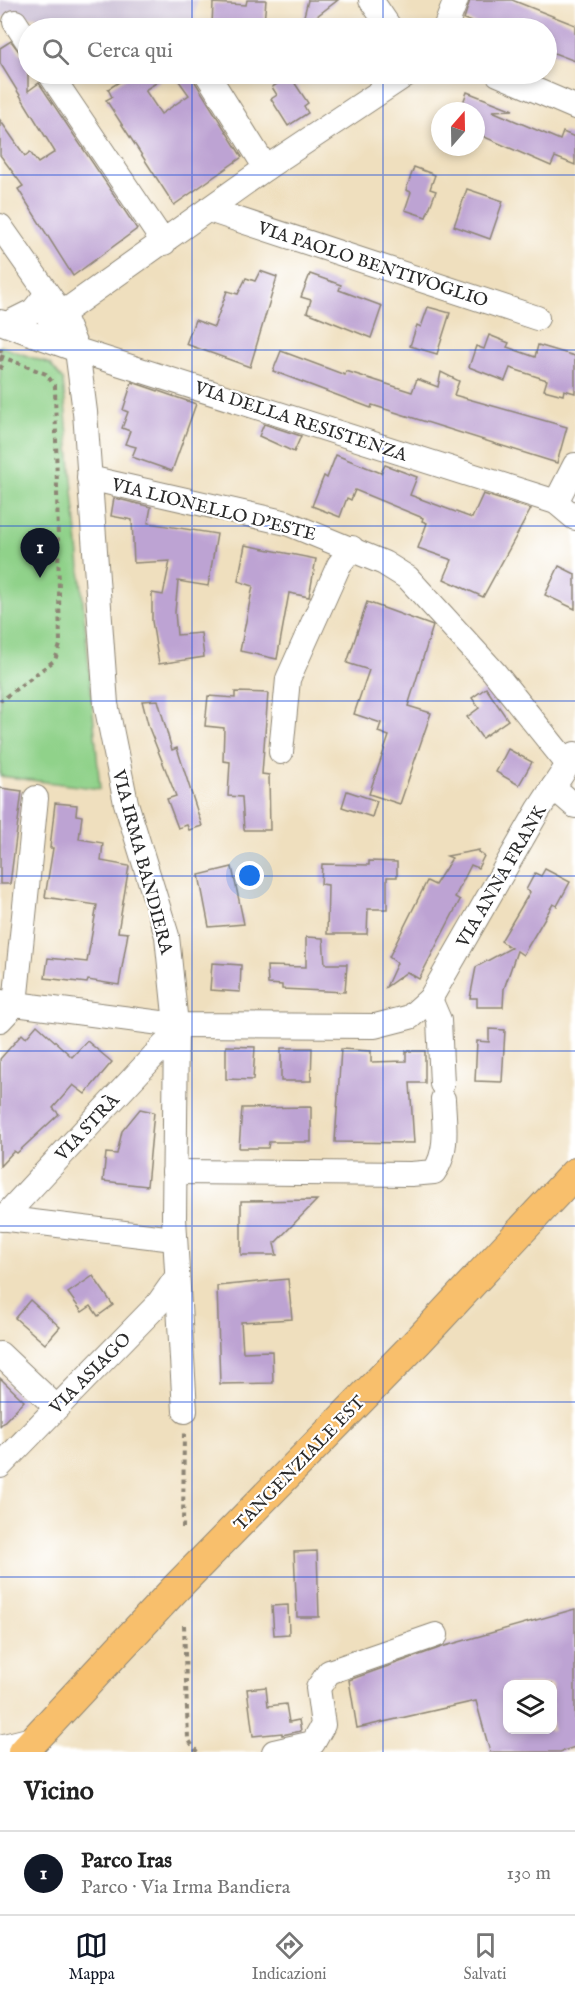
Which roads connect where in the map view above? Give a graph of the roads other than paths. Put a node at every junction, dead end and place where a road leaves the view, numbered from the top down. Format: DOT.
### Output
graph roads {
  1 [pos="371,0"];
  2 [pos="456,0"];
  3 [pos="383,18"];
  4 [pos="450,18"];
  5 [pos="15,22"];
  6 [pos="18,27"];
  7 [pos="57,84"];
  8 [pos="213,84"];
  9 [pos="392,84"];
  10 [pos="522,84"];
  11 [pos="575,106"];
  12 [pos="266,168"];
  13 [pos="209,210"];
  14 [pos="0,226"];
  15 [pos="164,243"];
  16 [pos="47,294"];
  17 [pos="62,314"];
  18 [pos="537,318"];
  19 [pos="10,325"];
  20 [pos="77,350"];
  21 [pos="575,465"];
  22 [pos="89,478"];
  23 [pos="556,502"];
  24 [pos="575,518"];
  25 [pos="352,548"];
  26 [pos="281,752"];
  27 [pos="571,759"];
  28 [pos="553,787"];
  29 [pos="36,798"];
  30 [pos="575,806"];
  31 [pos="430,999"];
  32 [pos="5,1009"];
  33 [pos="176,1033"];
  34 [pos="174,1172"];
  35 [pos="575,1173"];
  36 [pos="1,1219"];
  37 [pos="174,1239"];
  38 [pos="177,1276"];
  39 [pos="0,1354"];
  40 [pos="56,1407"];
  41 [pos="185,1411"];
  42 [pos="0,1466"];
  43 [pos="436,1635"];
  44 [pos="30,1745"];
  45 [pos="0,1748"];
  46 [pos="274,1752"];
  1 -- 3 [label="street"];
  2 -- 4 [label="street"];
  5 -- 6 [label="street"];
  7 -- 15 [label="street"];
  8 -- 12 [label="street"];
  9 -- 12 [label="street"];
  10 -- 11 [label="street"];
  12 -- 13 [label="street"];
  13 -- 15 [label="street"];
  13 -- 18 [label="street, VIA PAOLO BENTIVOGLIO"];
  14 -- 16 [label="street, VIA IRMA BANDIERA"];
  15 -- 17 [label="street"];
  16 -- 17 [label="street, VIA IRMA BANDIERA"];
  16 -- 19 [label="street"];
  17 -- 19 [label="street"];
  17 -- 20 [label="street, VIA IRMA BANDIERA"];
  19 -- 20 [label="street, VIA DELLA RESISTENZA"];
  20 -- 22 [label="street, VIA IRMA BANDIERA"];
  20 -- 23 [label="street, VIA DELLA RESISTENZA"];
  21 -- 23 [label="street"];
  22 -- 25 [label="street, VIA LIONELLO D'ESTE"];
  22 -- 33 [label="street, VIA IRMA BANDIERA"];
  23 -- 24 [label="street, VIA DELLA RESISTENZA"];
  25 -- 26 [label="street"];
  25 -- 27 [label="street, VIA LIONELLO D'ESTE"];
  27 -- 28 [label="street, VIA ANNA FRANK"];
  28 -- 30 [label="street"];
  28 -- 31 [label="street, VIA ANNA FRANK"];
  29 -- 32 [label="street"];
  31 -- 33 [label="street, VIA ANNA FRANK"];
  31 -- 34 [label="street"];
  32 -- 33 [label="street, VIA ANNA FRANK"];
  33 -- 34 [label="street, VIA IRMA BANDIERA"];
  33 -- 36 [label="street, VIA STRÀ"];
  34 -- 37 [label="street, VIA IRMA BANDIERA"];
  35 -- 44 [label="main road, TANGENZIALE EST"];
  36 -- 37 [label="street"];
  37 -- 38 [label="street, VIA IRMA BANDIERA"];
  38 -- 40 [label="street, VIA ASIAGO"];
  38 -- 41 [label="street, VIA IRMA BANDIERA"];
  39 -- 40 [label="street"];
  40 -- 42 [label="street, VIA ASIAGO"];
  43 -- 46 [label="street"];
  44 -- 45 [label="street"];
}
